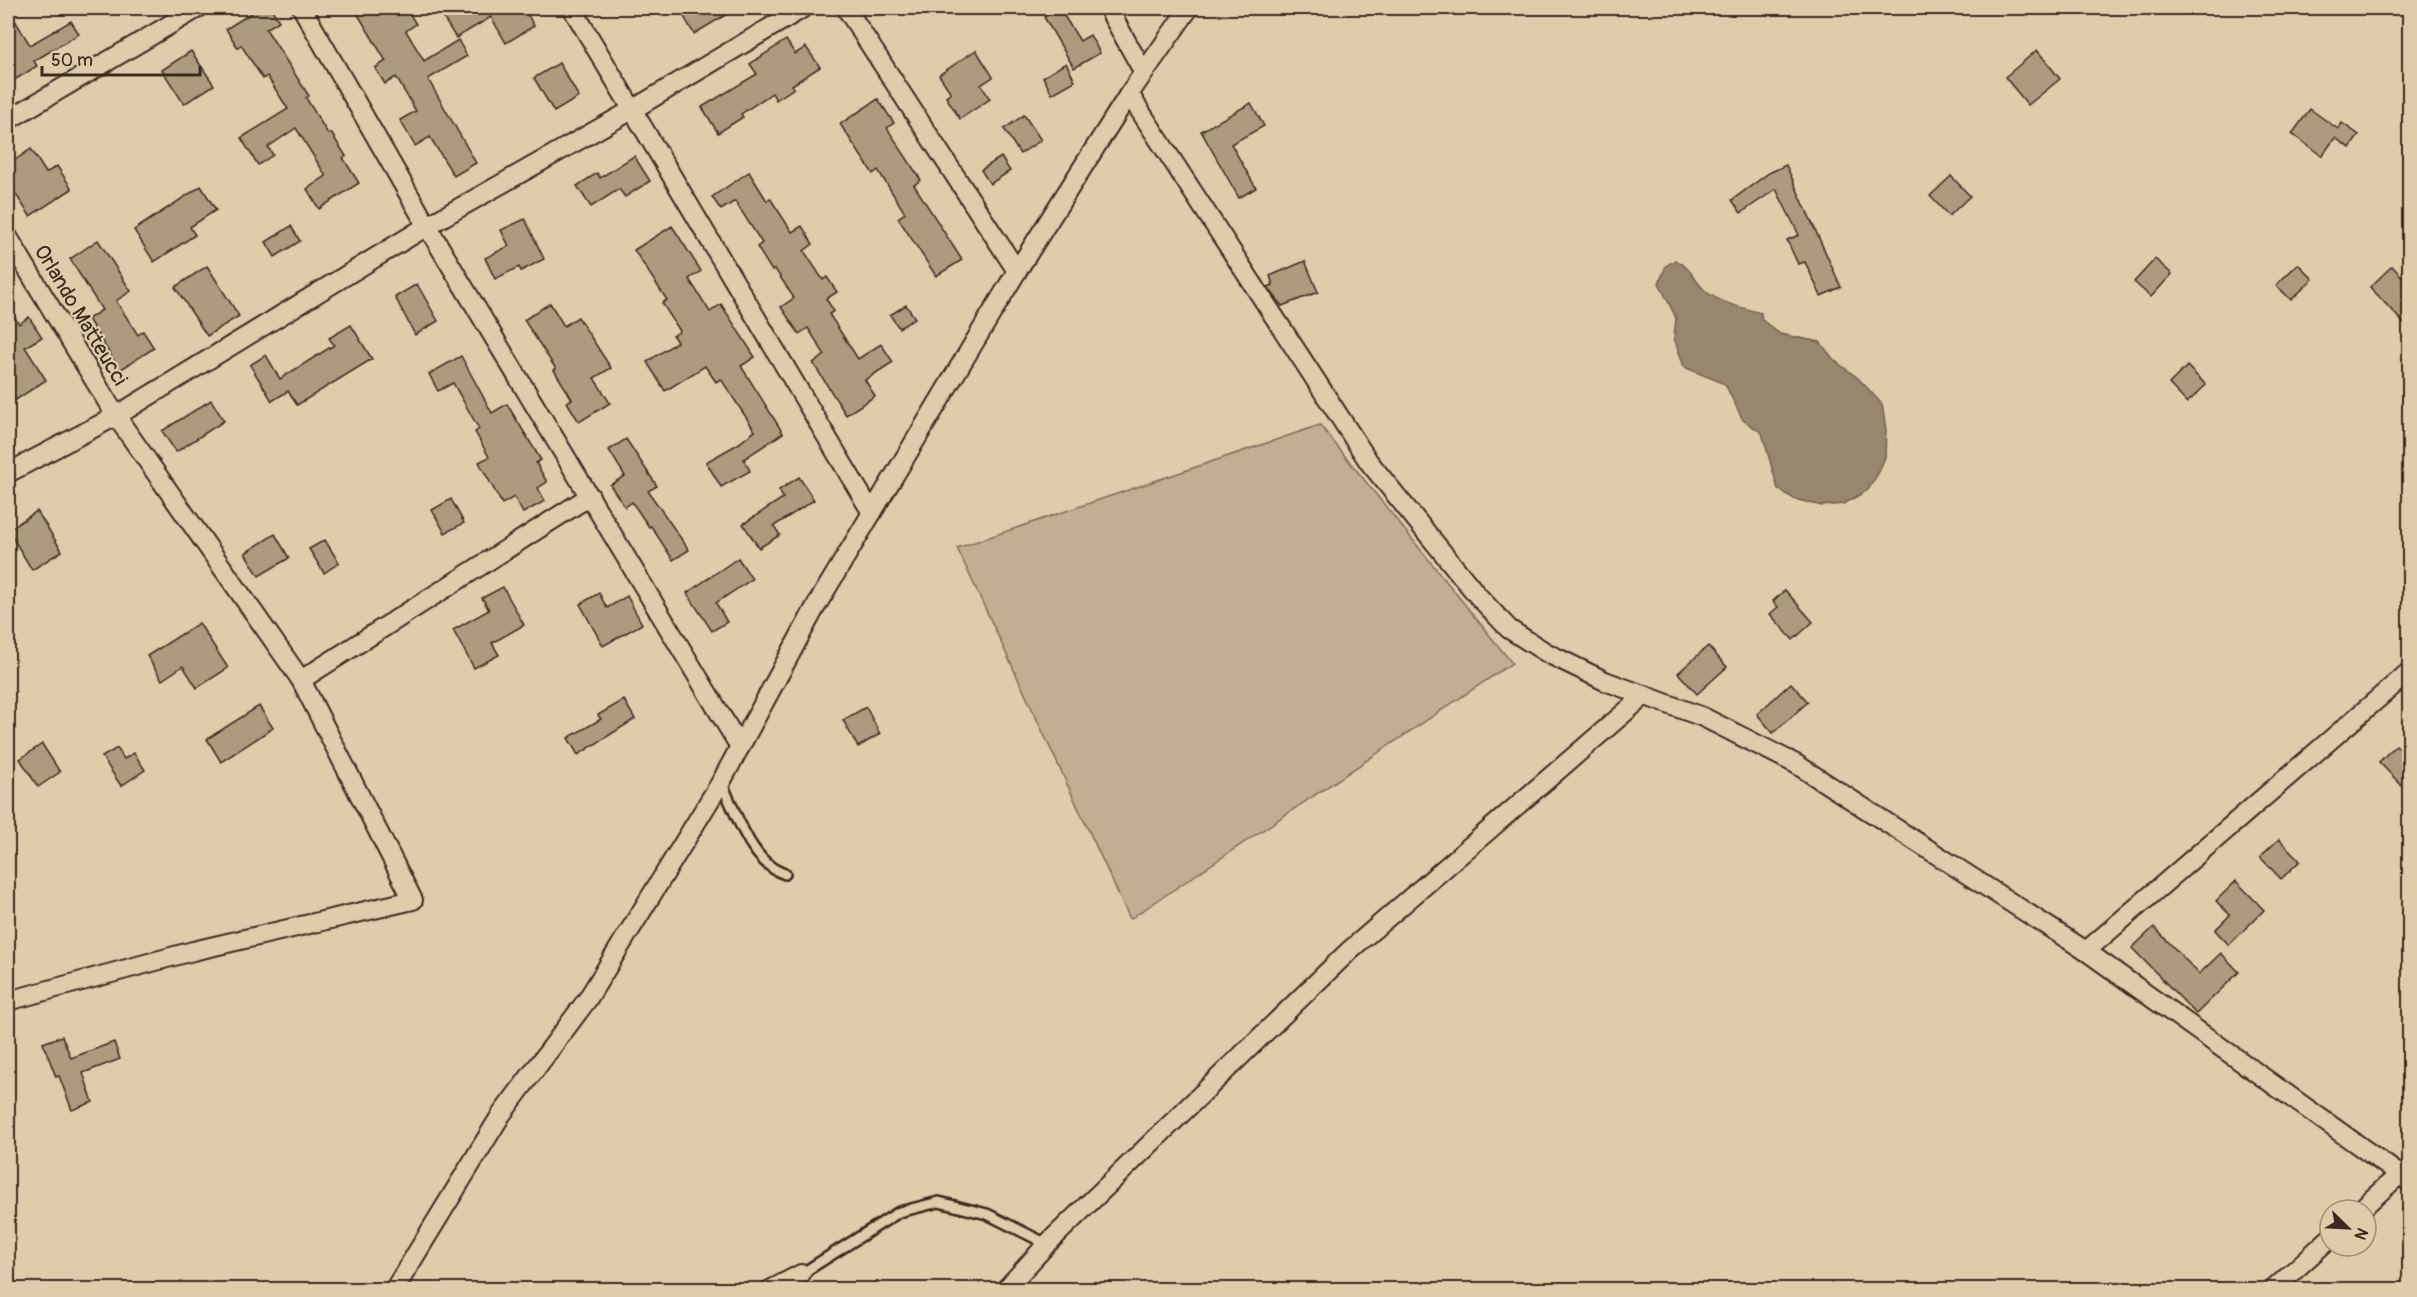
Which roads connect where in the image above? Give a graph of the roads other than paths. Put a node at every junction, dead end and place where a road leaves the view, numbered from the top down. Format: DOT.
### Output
graph roads {
  1 [pos="198,8"];
  2 [pos="302,8"];
  3 [pos="572,8"];
  4 [pos="803,8"];
  5 [pos="846,8"];
  6 [pos="1108,8"];
  7 [pos="1189,8"];
  8 [pos="1144,73"];
  9 [pos="1129,94"];
  10 [pos="632,110"];
  11 [pos="8,120"];
  12 [pos="427,226"];
  13 [pos="8,237"];
  14 [pos="1017,271"];
  15 [pos="116,416"];
  16 [pos="8,473"];
  17 [pos="590,496"];
  18 [pos="872,513"];
  19 [pos="2409,671"];
  20 [pos="302,680"];
  21 [pos="1645,695"];
  22 [pos="740,747"];
  23 [pos="721,782"];
  24 [pos="785,874"];
  25 [pos="2086,951"];
  26 [pos="8,1001"];
  27 [pos="2404,1178"];
  28 [pos="2376,1198"];
  29 [pos="1047,1244"];
  30 [pos="2318,1249"];
  31 [pos="801,1274"];
  32 [pos="404,1286"];
  33 [pos="770,1290"];
  34 [pos="1005,1290"];
  35 [pos="2273,1290"];
  1 -- 11 [label="street"];
  2 -- 12 [label="street"];
  3 -- 10 [label="street"];
  4 -- 10 [label="street"];
  5 -- 14 [label="street"];
  6 -- 8 [label="street"];
  7 -- 8 [label="street"];
  8 -- 9 [label="street"];
  9 -- 14 [label="street"];
  9 -- 21 [label="street"];
  10 -- 12 [label="street"];
  10 -- 18 [label="street"];
  12 -- 15 [label="street"];
  12 -- 17 [label="street"];
  13 -- 15 [label="street, Orlando Matteucci"];
  14 -- 18 [label="street"];
  15 -- 16 [label="street"];
  15 -- 20 [label="street, Orlando Matteucci"];
  17 -- 20 [label="street"];
  17 -- 22 [label="street"];
  18 -- 22 [label="street"];
  19 -- 25 [label="street"];
  20 -- 26 [label="street, Orlando Matteucci"];
  21 -- 25 [label="street"];
  21 -- 29 [label="street"];
  22 -- 23 [label="street"];
  23 -- 24 [label="lane"];
  23 -- 32 [label="street"];
  25 -- 27 [label="street"];
  27 -- 28 [label="street"];
  29 -- 31 [label="lane"];
  29 -- 34 [label="street"];
  30 -- 35 [label="street"];
  31 -- 33 [label="street"];
}
